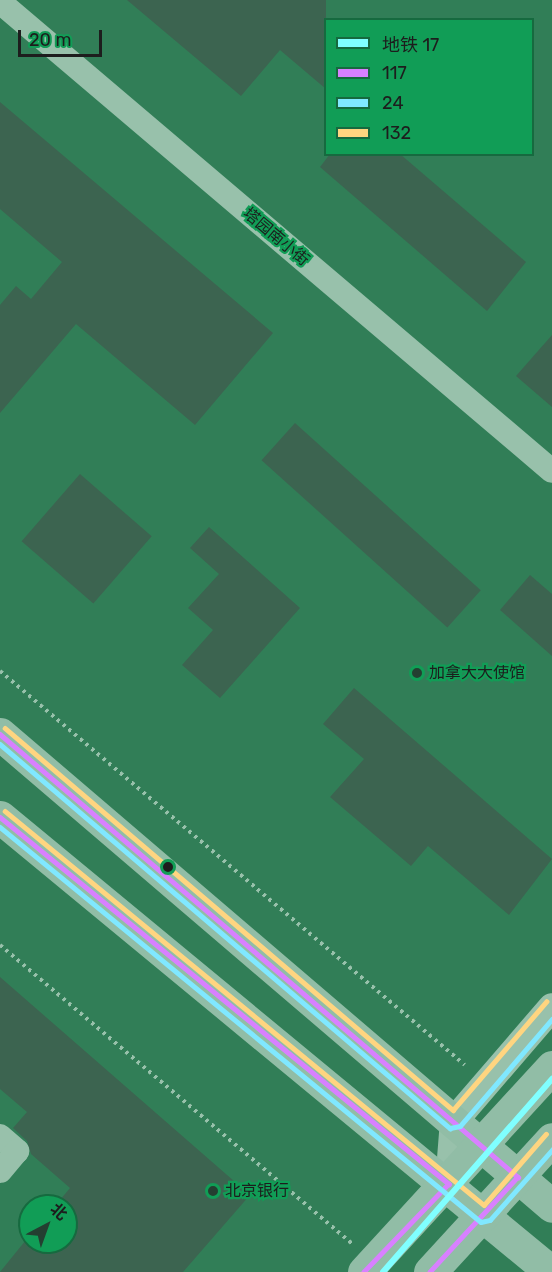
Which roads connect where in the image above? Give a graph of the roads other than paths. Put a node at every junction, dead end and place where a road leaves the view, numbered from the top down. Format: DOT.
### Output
graph roads {
  1 [pos="0,2"];
  2 [pos="552,471"];
  3 [pos="0,734"];
  4 [pos="0,817"];
  5 [pos="552,1007"];
  6 [pos="552,1067"];
  7 [pos="453,1121"];
  8 [pos="0,1136"];
  9 [pos="552,1139"];
  10 [pos="482,1146"];
  11 [pos="0,1171"];
  12 [pos="518,1177"];
  13 [pos="449,1184"];
  14 [pos="552,1206"];
  15 [pos="485,1215"];
  16 [pos="368,1267"];
  17 [pos="430,1272"];
  18 [pos="551,1272"];
  1 -- 2 [label="street, 塔园南小街"];
  3 -- 7 [label="main road"];
  4 -- 13 [label="main road"];
  5 -- 7 [label="street"];
  6 -- 10 [label="main road"];
  7 -- 10 [label="main road"];
  7 -- 13 [label="street"];
  8 -- 11 [label="street"];
  9 -- 12 [label="main road"];
  10 -- 12 [label="main road"];
  10 -- 13 [label="main road"];
  12 -- 14 [label="main road"];
  12 -- 15 [label="main road"];
  13 -- 15 [label="main road"];
  13 -- 16 [label="main road"];
  15 -- 17 [label="main road"];
  15 -- 18 [label="main road"];
}
